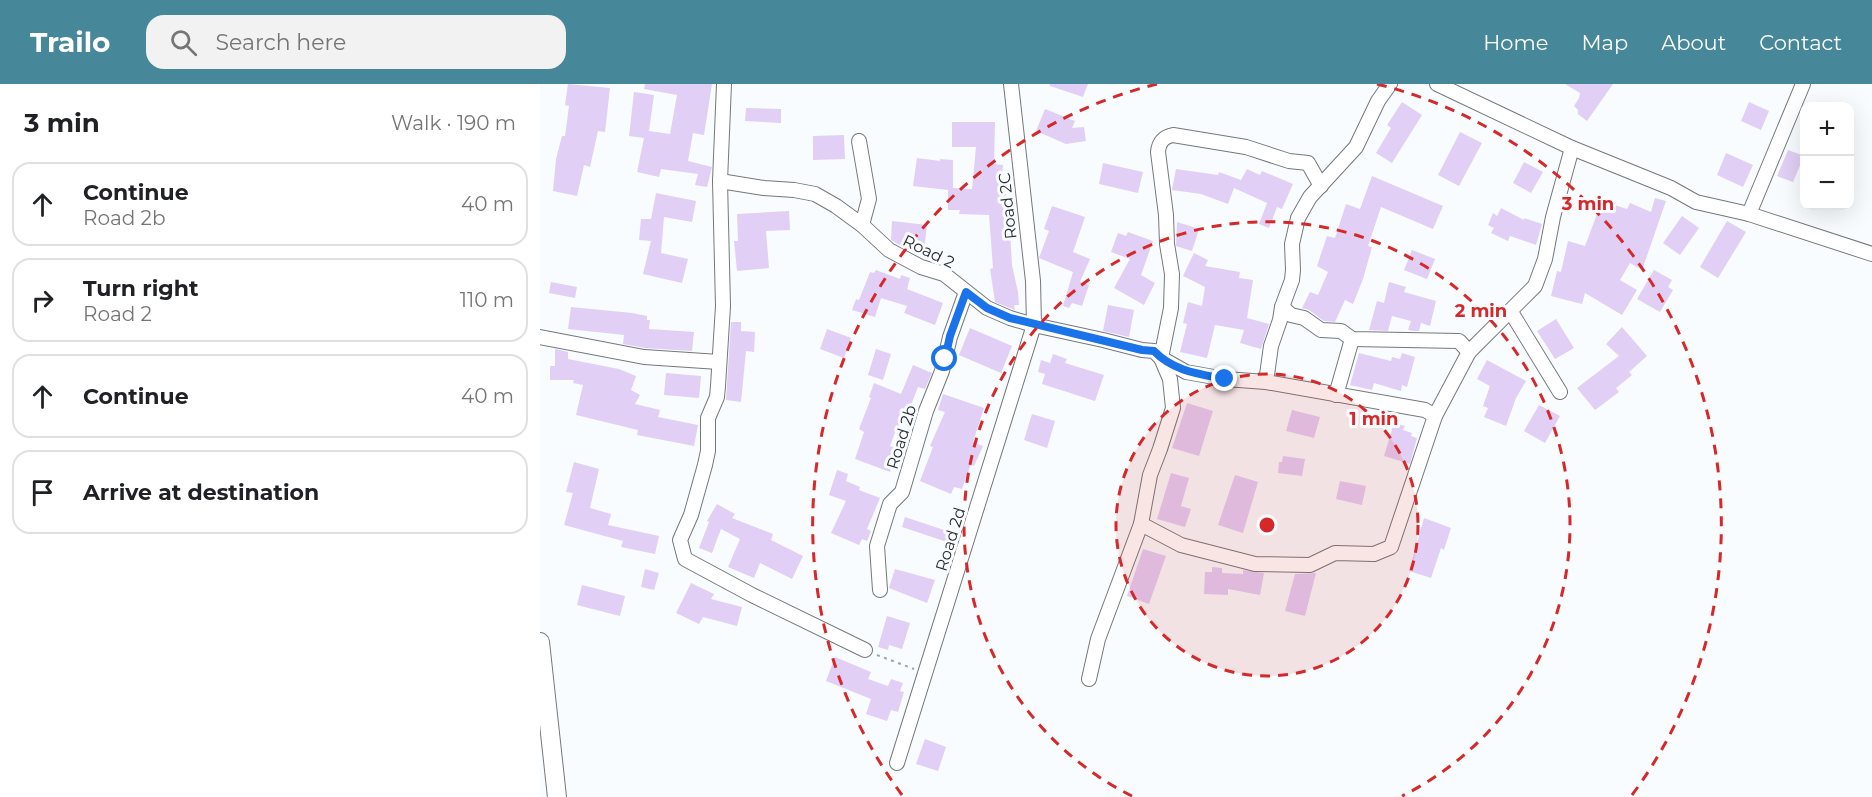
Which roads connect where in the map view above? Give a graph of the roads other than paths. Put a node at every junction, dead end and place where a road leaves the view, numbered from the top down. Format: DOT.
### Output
graph roads {
  1 [pos="724,84"];
  2 [pos="1011,84"];
  3 [pos="1389,84"];
  4 [pos="1437,84"];
  5 [pos="1803,84"];
  6 [pos="859,141"];
  7 [pos="1572,148"];
  8 [pos="720,181"];
  9 [pos="1321,186"];
  10 [pos="1749,214"];
  11 [pos="862,225"];
  12 [pos="1872,254"];
  13 [pos="966,292"];
  14 [pos="1282,307"];
  15 [pos="1511,312"];
  16 [pos="1034,325"];
  17 [pos="540,337"];
  18 [pos="1352,339"];
  19 [pos="1468,352"];
  20 [pos="1161,358"];
  21 [pos="719,362"];
  22 [pos="1266,382"];
  23 [pos="1560,392"];
  24 [pos="1336,395"];
  25 [pos="1435,416"];
  26 [pos="1141,524"];
  27 [pos="880,590"];
  28 [pos="540,642"];
  29 [pos="865,650"];
  30 [pos="1089,679"];
  31 [pos="897,763"];
  32 [pos="557,797"];
  1 -- 8 [label="street"];
  2 -- 16 [label="street, Road 2C"];
  3 -- 9 [label="street"];
  4 -- 7 [label="street"];
  5 -- 10 [label="street"];
  6 -- 11 [label="street"];
  7 -- 10 [label="street"];
  7 -- 15 [label="street"];
  8 -- 11 [label="street, Road 2"];
  8 -- 21 [label="street"];
  9 -- 14 [label="street"];
  9 -- 20 [label="street"];
  10 -- 12 [label="street"];
  11 -- 13 [label="street, Road 2"];
  13 -- 16 [label="street, Road 2"];
  13 -- 27 [label="street, Road 2b"];
  14 -- 18 [label="street"];
  14 -- 22 [label="street"];
  15 -- 19 [label="street"];
  15 -- 23 [label="street"];
  16 -- 20 [label="street, Road 2"];
  16 -- 31 [label="street, Road 2d"];
  17 -- 21 [label="street"];
  18 -- 19 [label="street"];
  18 -- 24 [label="street"];
  19 -- 25 [label="street"];
  20 -- 22 [label="street, Road 2"];
  20 -- 26 [label="street"];
  21 -- 29 [label="street"];
  22 -- 24 [label="street, Road 2"];
  24 -- 25 [label="street, Road 2"];
  25 -- 26 [label="street"];
  26 -- 30 [label="street"];
  28 -- 32 [label="street"];
}
